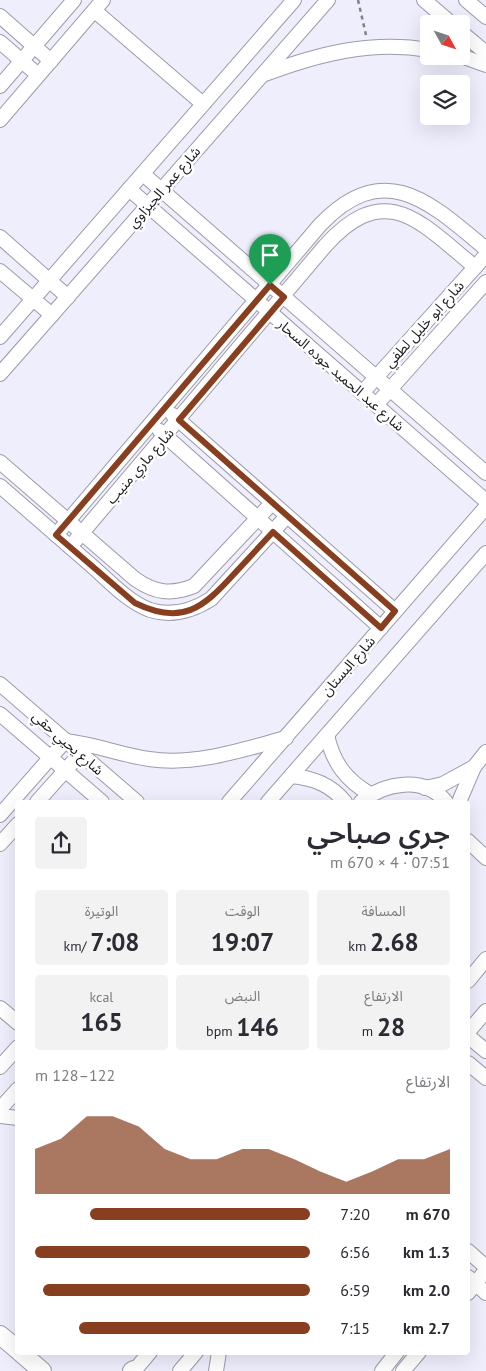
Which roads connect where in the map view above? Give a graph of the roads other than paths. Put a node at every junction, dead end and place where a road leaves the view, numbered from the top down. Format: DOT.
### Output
graph roads {
  1 [pos="74,0"];
  2 [pos="294,0"];
  3 [pos="328,0"];
  4 [pos="424,0"];
  5 [pos="466,0"];
  6 [pos="99,5"];
  7 [pos="442,15"];
  8 [pos="0,16"];
  9 [pos="486,17"];
  10 [pos="470,40"];
  11 [pos="0,42"];
  12 [pos="34,46"];
  13 [pos="420,50"];
  14 [pos="486,54"];
  15 [pos="470,59"];
  16 [pos="22,61"];
  17 [pos="51,61"];
  18 [pos="486,65"];
  19 [pos="38,75"];
  20 [pos="262,75"];
  21 [pos="0,86"];
  22 [pos="203,104"];
  23 [pos="0,120"];
  24 [pos="142,174"];
  25 [pos="129,189"];
  26 [pos="161,190"];
  27 [pos="148,206"];
  28 [pos="0,237"];
  29 [pos="486,249"];
  30 [pos="486,255"];
  31 [pos="475,267"];
  32 [pos="0,270"];
  33 [pos="50,280"];
  34 [pos="486,282"];
  35 [pos="270,285"];
  36 [pos="68,296"];
  37 [pos="284,297"];
  38 [pos="33,299"];
  39 [pos="257,301"];
  40 [pos="271,313"];
  41 [pos="52,315"];
  42 [pos="0,337"];
  43 [pos="0,374"];
  44 [pos="376,378"];
  45 [pos="390,390"];
  46 [pos="362,393"];
  47 [pos="376,405"];
  48 [pos="165,408"];
  49 [pos="179,420"];
  50 [pos="152,423"];
  51 [pos="166,436"];
  52 [pos="0,462"];
  53 [pos="486,473"];
  54 [pos="0,486"];
  55 [pos="486,501"];
  56 [pos="272,503"];
  57 [pos="486,507"];
  58 [pos="287,516"];
  59 [pos="258,518"];
  60 [pos="68,521"];
  61 [pos="273,532"];
  62 [pos="82,533"];
  63 [pos="56,535"];
  64 [pos="70,547"];
  65 [pos="486,553"];
  66 [pos="395,611"];
  67 [pos="381,628"];
  68 [pos="0,684"];
  69 [pos="0,714"];
  70 [pos="327,735"];
  71 [pos="286,738"];
  72 [pos="66,741"];
  73 [pos="486,752"];
  74 [pos="80,754"];
  75 [pos="51,758"];
  76 [pos="474,767"];
  77 [pos="65,770"];
  78 [pos="291,776"];
  79 [pos="425,788"];
  80 [pos="366,798"];
  81 [pos="39,800"];
  82 [pos="100,800"];
  83 [pos="135,800"];
  84 [pos="232,800"];
  85 [pos="270,800"];
  86 [pos="343,800"];
  87 [pos="443,800"];
  88 [pos="460,800"];
  89 [pos="0,814"];
  90 [pos="15,827"];
  91 [pos="470,843"];
  92 [pos="0,844"];
  93 [pos="486,858"];
  94 [pos="486,959"];
  95 [pos="470,979"];
  96 [pos="0,1008"];
  97 [pos="486,1011"];
  98 [pos="15,1020"];
  99 [pos="470,1031"];
  100 [pos="470,1036"];
  101 [pos="15,1050"];
  102 [pos="486,1051"];
  103 [pos="470,1065"];
  104 [pos="0,1067"];
  105 [pos="486,1078"];
  106 [pos="15,1092"];
  107 [pos="0,1109"];
  108 [pos="0,1116"];
  109 [pos="15,1118"];
  110 [pos="476,1263"];
  111 [pos="474,1286"];
  112 [pos="0,1335"];
  113 [pos="15,1348"];
  114 [pos="24,1355"];
  115 [pos="147,1355"];
  116 [pos="193,1355"];
  117 [pos="219,1355"];
  118 [pos="395,1355"];
  119 [pos="417,1355"];
  120 [pos="42,1369"];
  121 [pos="133,1371"];
  122 [pos="180,1371"];
  123 [pos="216,1371"];
  124 [pos="382,1371"];
  125 [pos="404,1371"];
  1 -- 12 [label="street"];
  2 -- 22 [label="street, شارع عمر الجيزاوي"];
  3 -- 20 [label="street, شارع عمر الجيزاوي"];
  4 -- 7 [label="street"];
  5 -- 9 [label="street"];
  6 -- 17 [label="street"];
  6 -- 22 [label="street"];
  8 -- 12 [label="street"];
  10 -- 14 [label="street"];
  11 -- 16 [label="street"];
  12 -- 16 [label="street"];
  12 -- 17 [label="street"];
  13 -- 20 [label="street"];
  15 -- 18 [label="street"];
  16 -- 19 [label="street"];
  16 -- 21 [label="street"];
  17 -- 19 [label="street"];
  19 -- 23 [label="street"];
  20 -- 26 [label="street, شارع عمر الجيزاوي"];
  22 -- 24 [label="street, شارع عمر الجيزاوي"];
  24 -- 25 [label="street, شارع عمر الجيزاوي"];
  24 -- 26 [label="street, شارع عبد الحميد جوده السحار"];
  25 -- 27 [label="street, شارع عبد الحميد جوده السحار"];
  25 -- 33 [label="street, شارع عمر الجيزاوي"];
  26 -- 27 [label="street, شارع عمر الجيزاوي"];
  26 -- 35 [label="street, شارع عبد الحميد جوده السحار"];
  27 -- 36 [label="street, شارع عمر الجيزاوي"];
  27 -- 39 [label="street, شارع عبد الحميد جوده السحار"];
  28 -- 33 [label="street"];
  29 -- 35 [label="street, شارع ماري منيب"];
  30 -- 31 [label="street, شارع ابو خليل لطفي"];
  31 -- 37 [label="street, شارع ماري منيب"];
  31 -- 44 [label="street, شارع ابو خليل لطفي"];
  32 -- 38 [label="street"];
  33 -- 36 [label="street"];
  33 -- 38 [label="street, شارع عمر الجيزاوي"];
  34 -- 45 [label="street, شارع ابو خليل لطفي"];
  35 -- 37 [label="street, شارع عبد الحميد جوده السحار"];
  35 -- 39 [label="street, شارع ماري منيب"];
  36 -- 41 [label="street, شارع عمر الجيزاوي"];
  37 -- 40 [label="street, شارع ماري منيب"];
  37 -- 44 [label="street, شارع عبد الحميد جوده السحار"];
  38 -- 41 [label="street"];
  38 -- 42 [label="street, شارع عمر الجيزاوي"];
  39 -- 40 [label="street, شارع عبد الحميد جوده السحار"];
  39 -- 48 [label="street, شارع ماري منيب"];
  40 -- 46 [label="street, شارع عبد الحميد جوده السحار"];
  40 -- 49 [label="street, شارع ماري منيب"];
  41 -- 43 [label="street, شارع عمر الجيزاوي"];
  44 -- 45 [label="street, شارع عبد الحميد جوده السحار"];
  44 -- 46 [label="street, شارع ابو خليل لطفي"];
  45 -- 47 [label="street, شارع ابو خليل لطفي"];
  45 -- 53 [label="street, شارع عبد الحميد جوده السحار"];
  46 -- 47 [label="street, شارع عبد الحميد جوده السحار"];
  47 -- 55 [label="street, شارع عبد الحميد جوده السحار"];
  48 -- 49 [label="street"];
  48 -- 50 [label="street, شارع ماري منيب"];
  49 -- 51 [label="street, شارع ماري منيب"];
  49 -- 56 [label="street"];
  50 -- 51 [label="street"];
  50 -- 60 [label="street, شارع ماري منيب"];
  51 -- 59 [label="street"];
  51 -- 62 [label="street, شارع ماري منيب"];
  52 -- 60 [label="street"];
  54 -- 63 [label="street"];
  56 -- 58 [label="street"];
  56 -- 59 [label="street"];
  57 -- 66 [label="street, شارع البستان"];
  58 -- 61 [label="street"];
  58 -- 66 [label="street"];
  59 -- 61 [label="street"];
  59 -- 62 [label="street"];
  60 -- 62 [label="street"];
  60 -- 63 [label="street, شارع ماري منيب"];
  61 -- 64 [label="street"];
  61 -- 67 [label="street"];
  62 -- 64 [label="street, شارع ماري منيب"];
  63 -- 64 [label="street"];
  65 -- 70 [label="street"];
  66 -- 67 [label="street, شارع البستان"];
  67 -- 71 [label="street, شارع البستان"];
  68 -- 72 [label="street, شارع يحيي حقي"];
  69 -- 75 [label="street, شارع يحيي حقي"];
  70 -- 78 [label="street"];
  70 -- 80 [label="street"];
  71 -- 72 [label="street"];
  71 -- 84 [label="street, شارع البستان"];
  72 -- 74 [label="street, شارع يحيي حقي"];
  72 -- 75 [label="street"];
  73 -- 76 [label="street"];
  74 -- 77 [label="street"];
  74 -- 83 [label="street, شارع يحيي حقي"];
  75 -- 77 [label="street, شارع يحيي حقي"];
  75 -- 89 [label="street"];
  76 -- 79 [label="street"];
  76 -- 88 [label="street"];
  77 -- 81 [label="street"];
  77 -- 82 [label="street, شارع يحيي حقي"];
  78 -- 85 [label="street"];
  78 -- 86 [label="street"];
  79 -- 80 [label="street"];
  79 -- 87 [label="street"];
  90 -- 92 [label="street"];
  91 -- 93 [label="street"];
  94 -- 95 [label="street"];
  96 -- 98 [label="street"];
  97 -- 99 [label="street"];
  100 -- 102 [label="street"];
  101 -- 104 [label="street"];
  103 -- 105 [label="street"];
  106 -- 107 [label="street"];
  108 -- 109 [label="street"];
  110 -- 111 [label="street"];
  112 -- 113 [label="street"];
  114 -- 120 [label="street"];
  115 -- 121 [label="street"];
  116 -- 122 [label="street"];
  117 -- 123 [label="street"];
  118 -- 124 [label="street"];
  119 -- 125 [label="street"];
}
